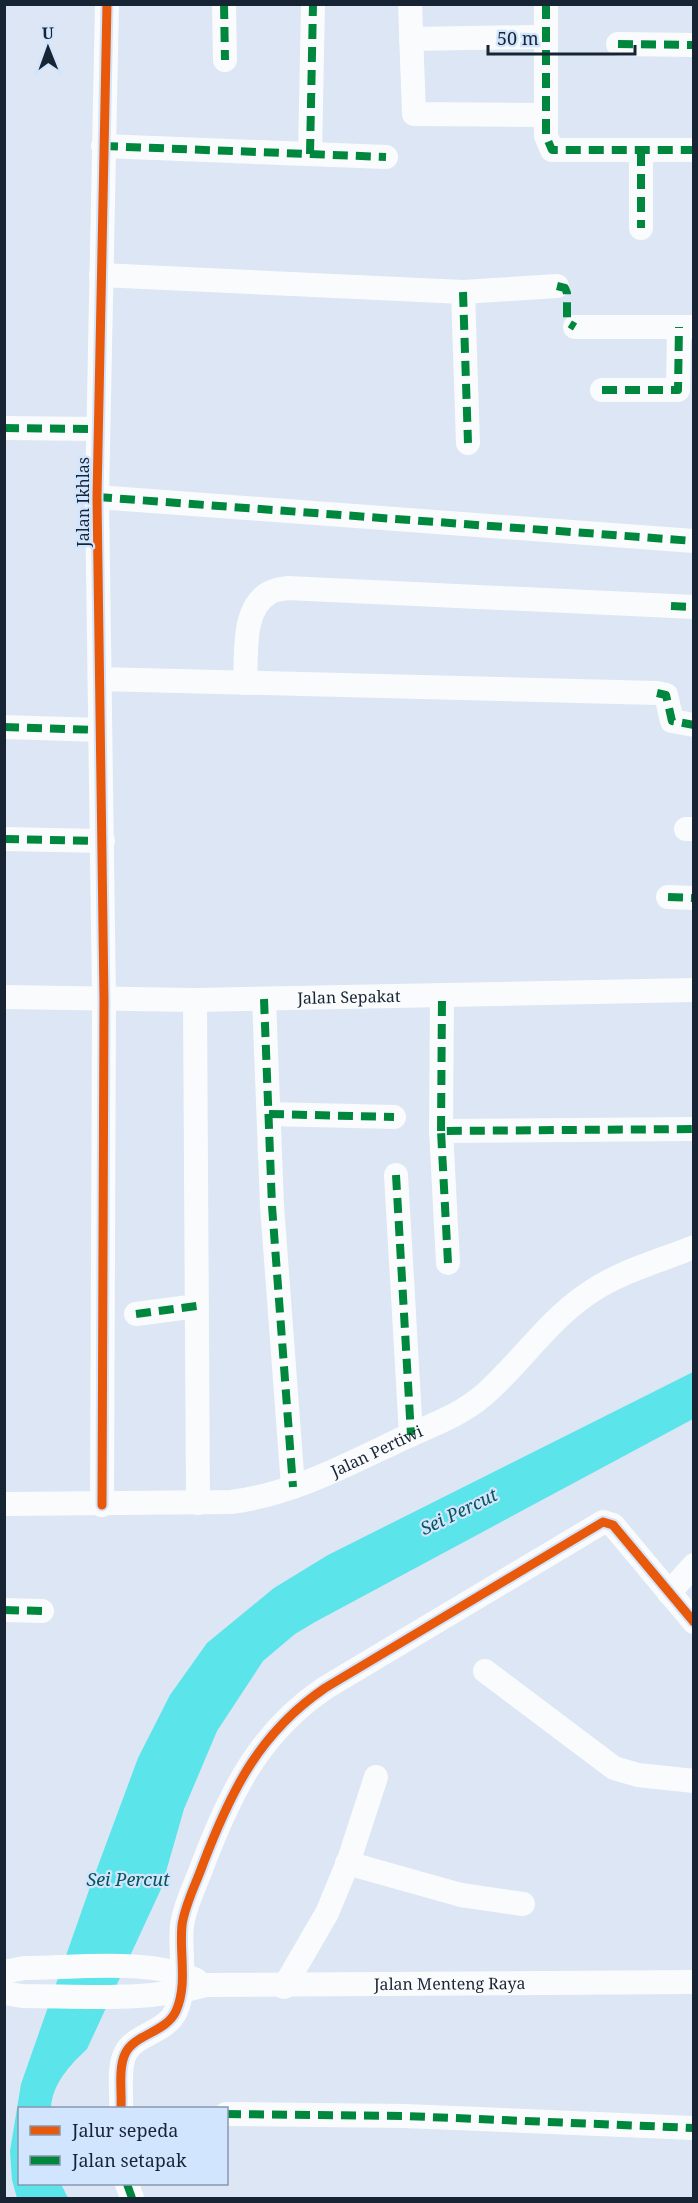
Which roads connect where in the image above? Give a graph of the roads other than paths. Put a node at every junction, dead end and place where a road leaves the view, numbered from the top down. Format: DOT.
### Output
graph roads {
  1 [pos="107,4"];
  2 [pos="224,4"];
  3 [pos="313,4"];
  4 [pos="410,4"];
  5 [pos="546,4"];
  6 [pos="532,37"];
  7 [pos="411,39"];
  8 [pos="618,44"];
  9 [pos="693,45"];
  10 [pos="225,60"];
  11 [pos="536,115"];
  12 [pos="103,146"];
  13 [pos="693,150"];
  14 [pos="641,151"];
  15 [pos="310,154"];
  16 [pos="386,157"];
  17 [pos="642,228"];
  18 [pos="101,275"];
  19 [pos="557,286"];
  20 [pos="462,292"];
  21 [pos="575,327"];
  22 [pos="686,327"];
  23 [pos="602,390"];
  24 [pos="4,428"];
  25 [pos="98,429"];
  26 [pos="468,443"];
  27 [pos="97,497"];
  28 [pos="693,541"];
  29 [pos="693,607"];
  30 [pos="100,679"];
  31 [pos="245,683"];
  32 [pos="693,725"];
  33 [pos="4,727"];
  34 [pos="100,730"];
  35 [pos="4,839"];
  36 [pos="103,842"];
  37 [pos="668,897"];
  38 [pos="693,898"];
  39 [pos="693,990"];
  40 [pos="442,995"];
  41 [pos="4,997"];
  42 [pos="264,999"];
  43 [pos="104,1000"];
  44 [pos="195,1000"];
  45 [pos="269,1114"];
  46 [pos="394,1117"];
  47 [pos="693,1130"];
  48 [pos="441,1131"];
  49 [pos="396,1175"];
  50 [pos="693,1247"];
  51 [pos="448,1263"];
  52 [pos="197,1306"];
  53 [pos="136,1314"];
  54 [pos="411,1435"];
  55 [pos="293,1487"];
  56 [pos="198,1503"];
  57 [pos="4,1504"];
  58 [pos="102,1505"];
  59 [pos="693,1565"];
  60 [pos="669,1593"];
  61 [pos="4,1610"];
  62 [pos="42,1611"];
  63 [pos="693,1622"];
  64 [pos="485,1671"];
  65 [pos="376,1777"];
  66 [pos="693,1781"];
  67 [pos="347,1863"];
  68 [pos="523,1904"];
  69 [pos="14,1970"];
  70 [pos="693,1982"];
  71 [pos="182,1983"];
  72 [pos="284,1987"];
  73 [pos="13,1994"];
  74 [pos="121,2107"];
  75 [pos="228,2114"];
  76 [pos="693,2128"];
  1 -- 12 [label="street, Jalan Ikhlas"];
  2 -- 10 [label="street"];
  3 -- 15 [label="street"];
  4 -- 7 [label="street"];
  5 -- 14 [label="street"];
  6 -- 7 [label="street"];
  7 -- 11 [label="street"];
  8 -- 9 [label="street"];
  12 -- 15 [label="street"];
  12 -- 18 [label="street, Jalan Ikhlas"];
  13 -- 14 [label="street"];
  14 -- 17 [label="street"];
  15 -- 16 [label="street"];
  18 -- 20 [label="street"];
  18 -- 25 [label="street, Jalan Ikhlas"];
  19 -- 20 [label="street"];
  20 -- 26 [label="street"];
  21 -- 22 [label="street"];
  22 -- 23 [label="street"];
  24 -- 25 [label="street"];
  25 -- 27 [label="street, Jalan Ikhlas"];
  27 -- 28 [label="street"];
  27 -- 30 [label="street, Jalan Ikhlas"];
  29 -- 31 [label="street"];
  30 -- 31 [label="street"];
  30 -- 34 [label="street, Jalan Ikhlas"];
  31 -- 32 [label="street"];
  33 -- 34 [label="street"];
  34 -- 36 [label="street, Jalan Ikhlas"];
  35 -- 36 [label="street"];
  36 -- 43 [label="street, Jalan Ikhlas"];
  37 -- 38 [label="street"];
  39 -- 40 [label="street, Jalan Sepakat"];
  40 -- 42 [label="street, Jalan Sepakat"];
  40 -- 48 [label="street"];
  41 -- 43 [label="street, Jalan Sepakat"];
  42 -- 44 [label="street, Jalan Sepakat"];
  42 -- 45 [label="street"];
  43 -- 44 [label="street, Jalan Sepakat"];
  43 -- 58 [label="street, Jalan Ikhlas"];
  44 -- 52 [label="street"];
  45 -- 46 [label="street"];
  45 -- 55 [label="street"];
  47 -- 48 [label="street"];
  48 -- 51 [label="street"];
  49 -- 54 [label="street"];
  50 -- 54 [label="street, Jalan Pertiwi"];
  52 -- 53 [label="street"];
  52 -- 56 [label="street"];
  54 -- 55 [label="street, Jalan Pertiwi"];
  55 -- 56 [label="street, Jalan Pertiwi"];
  56 -- 58 [label="street, Jalan Pertiwi"];
  57 -- 58 [label="street, Jalan Pertiwi"];
  59 -- 60 [label="street"];
  60 -- 63 [label="street"];
  60 -- 71 [label="street"];
  61 -- 62 [label="street"];
  64 -- 66 [label="street"];
  65 -- 67 [label="street"];
  67 -- 68 [label="street"];
  67 -- 72 [label="street"];
  69 -- 71 [label="street, Jalan Menteng Raya"];
  70 -- 72 [label="street, Jalan Menteng Raya"];
  71 -- 72 [label="street, Jalan Menteng Raya"];
  71 -- 73 [label="street, Jalan Menteng Raya"];
  71 -- 74 [label="street"];
  75 -- 76 [label="street"];
}
